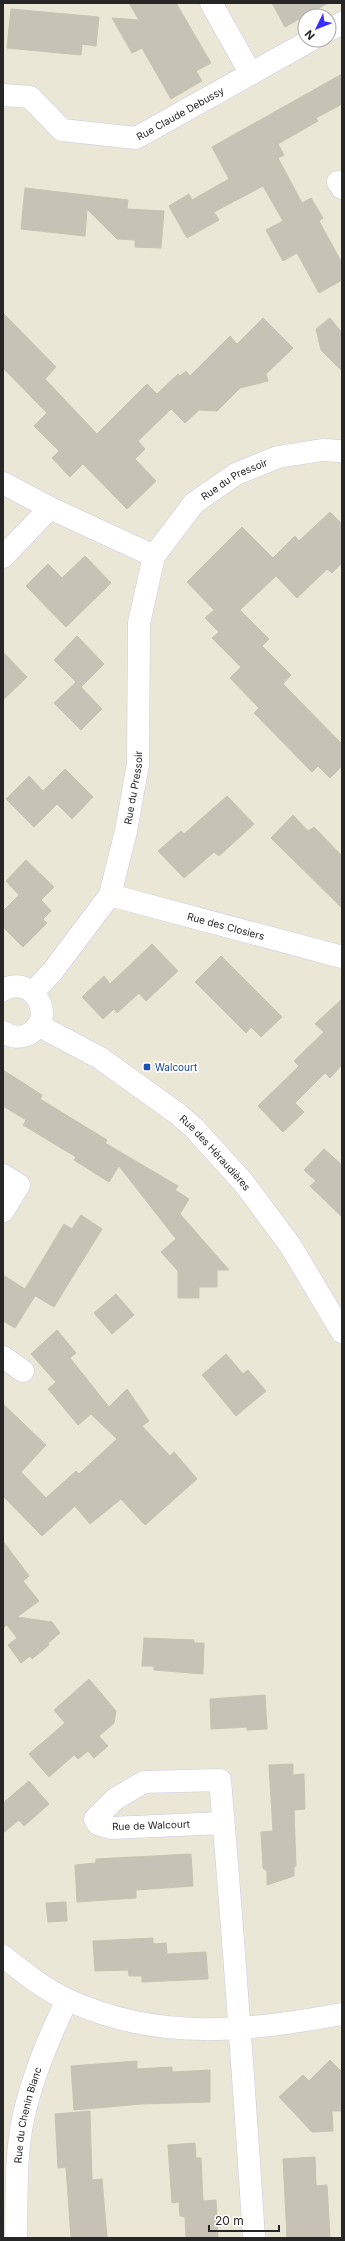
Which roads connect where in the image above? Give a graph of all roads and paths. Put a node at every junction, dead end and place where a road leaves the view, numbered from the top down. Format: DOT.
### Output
graph roads {
  1 [pos="211,3"];
  2 [pos="297,48"];
  3 [pos="251,74"];
  4 [pos="3,95"];
  5 [pos="342,451"];
  6 [pos="3,483"];
  7 [pos="50,508"];
  8 [pos="154,556"];
  9 [pos="3,557"];
  10 [pos="110,895"];
  11 [pos="342,957"];
  12 [pos="3,990"];
  13 [pos="33,992"];
  14 [pos="38,1026"];
  15 [pos="3,1032"];
  16 [pos="3,1175"];
  17 [pos="3,1211"];
  18 [pos="342,1332"];
  19 [pos="3,1357"];
  20 [pos="23,1371"];
  21 [pos="223,1823"];
  22 [pos="3,1956"];
  23 [pos="67,2000"];
  24 [pos="342,2014"];
  25 [pos="240,2028"];
  26 [pos="16,2238"];
  27 [pos="254,2238"];
  1 -- 3 [label="street"];
  2 -- 3 [label="street, Rue Claude Debussy"];
  3 -- 4 [label="street, Rue Claude Debussy"];
  5 -- 8 [label="street, Rue du Pressoir"];
  6 -- 7 [label="street"];
  7 -- 8 [label="street"];
  7 -- 9 [label="street"];
  8 -- 10 [label="street, Rue du Pressoir"];
  10 -- 11 [label="street, Rue des Closiers"];
  10 -- 13 [label="street, Rue du Pressoir"];
  12 -- 13 [label="street"];
  13 -- 14 [label="street"];
  14 -- 15 [label="street"];
  14 -- 18 [label="street, Rue des Héraudières"];
  16 -- 17 [label="street"];
  19 -- 20 [label="street"];
  21 -- 21 [label="street, Rue de Walcourt"];
  21 -- 25 [label="street, Rue de Walcourt"];
  22 -- 23 [label="street"];
  23 -- 25 [label="street"];
  23 -- 26 [label="street, Rue du Chenin Blanc"];
  24 -- 25 [label="street"];
  25 -- 27 [label="street"];
}
